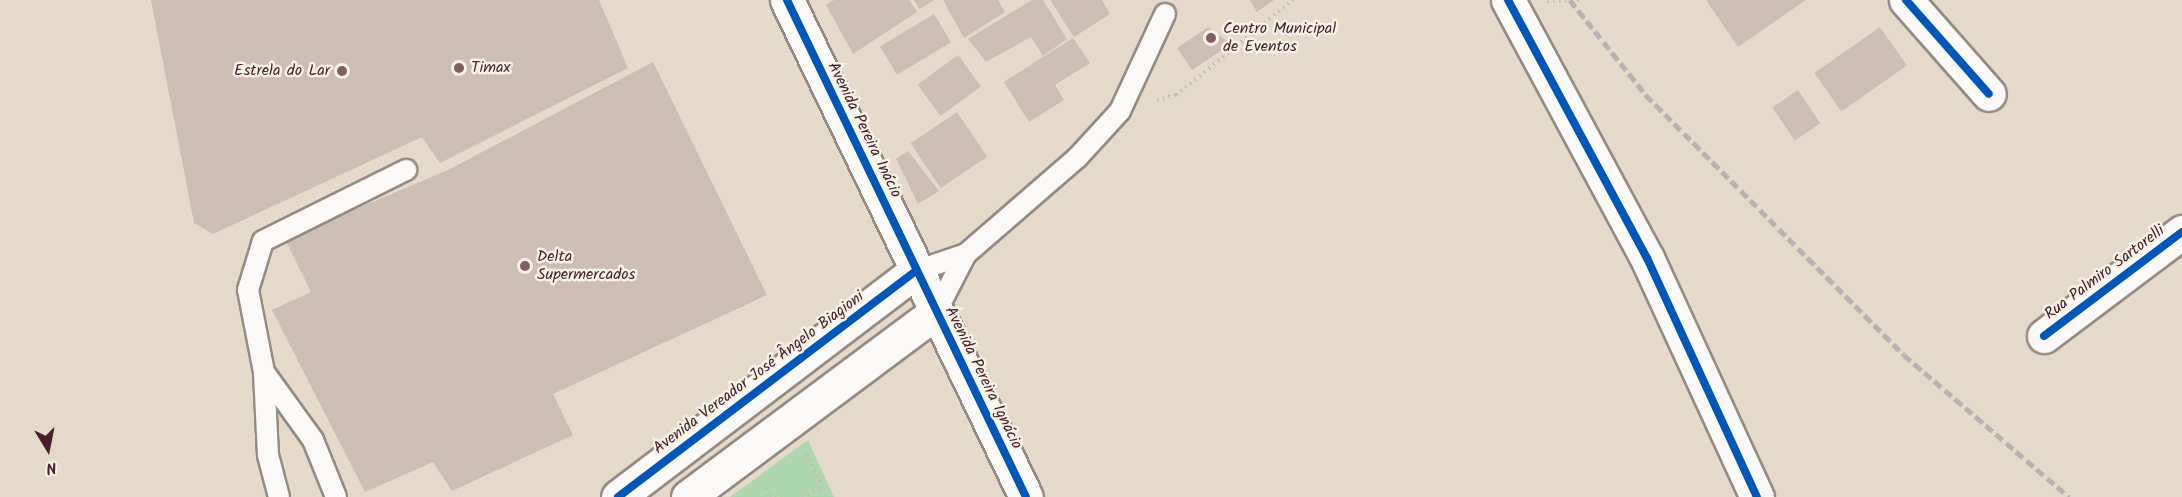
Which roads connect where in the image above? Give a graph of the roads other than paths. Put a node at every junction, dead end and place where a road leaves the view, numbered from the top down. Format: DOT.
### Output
graph roads {
  1 [pos="786,0"];
  2 [pos="1508,0"];
  3 [pos="1906,0"];
  4 [pos="1165,14"];
  5 [pos="1989,94"];
  6 [pos="406,170"];
  7 [pos="2182,232"];
  8 [pos="966,254"];
  9 [pos="916,271"];
  10 [pos="936,312"];
  11 [pos="2044,336"];
  12 [pos="264,372"];
  13 [pos="637,491"];
  14 [pos="279,497"];
  15 [pos="336,497"];
  16 [pos="688,497"];
  17 [pos="1026,497"];
  18 [pos="1757,497"];
  1 -- 9 [label="street, Avenida Pereira Inácio"];
  2 -- 18 [label="street"];
  3 -- 5 [label="street"];
  4 -- 8 [label="lane"];
  6 -- 12 [label="lane"];
  7 -- 11 [label="street, Rua Palmiro Sartorelli"];
  8 -- 9 [label="lane"];
  8 -- 10 [label="lane"];
  9 -- 10 [label="street, Avenida Pereira Ignácio"];
  9 -- 13 [label="street, Avenida Vereador José Ângelo Biagioni"];
  10 -- 16 [label="street"];
  10 -- 17 [label="street, Avenida Pereira Ignácio"];
  12 -- 14 [label="lane"];
  12 -- 15 [label="lane"];
}
